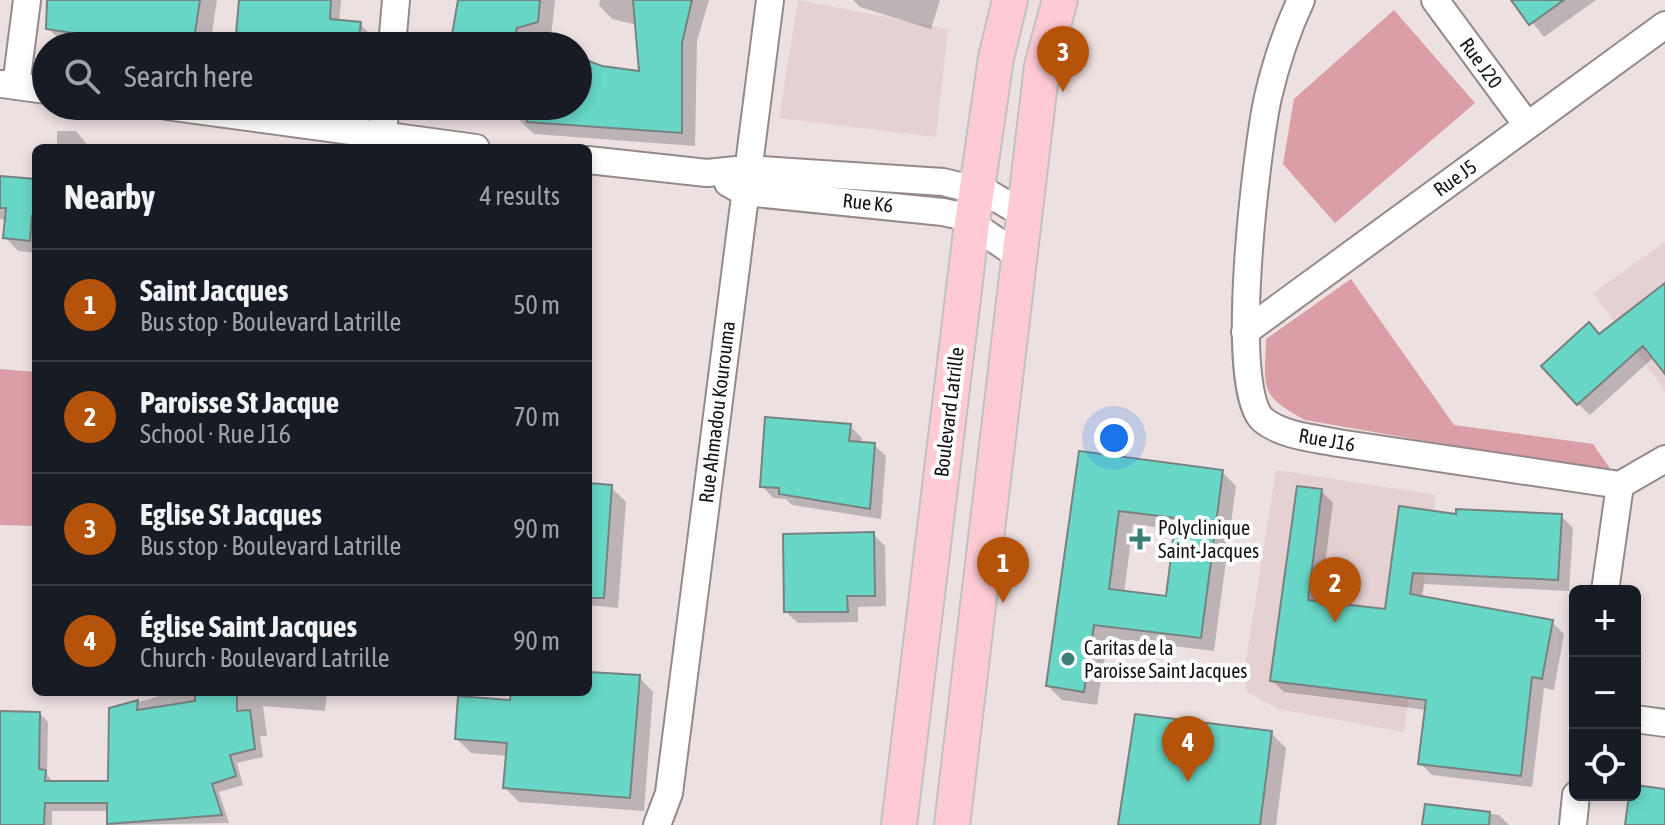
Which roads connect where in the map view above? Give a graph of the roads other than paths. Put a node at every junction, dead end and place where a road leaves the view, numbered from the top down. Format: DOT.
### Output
graph roads {
  1 [pos="27,0"];
  2 [pos="396,0"];
  3 [pos="770,0"];
  4 [pos="1010,0"];
  5 [pos="1060,0"];
  6 [pos="1301,0"];
  7 [pos="1435,0"];
  8 [pos="1665,25"];
  9 [pos="393,32"];
  10 [pos="8,85"];
  11 [pos="32,88"];
  12 [pos="260,120"];
  13 [pos="384,120"];
  14 [pos="1527,125"];
  15 [pos="382,138"];
  16 [pos="438,144"];
  17 [pos="592,160"];
  18 [pos="745,180"];
  19 [pos="977,189"];
  20 [pos="1025,215"];
  21 [pos="972,223"];
  22 [pos="1020,257"];
  23 [pos="1245,332"];
  24 [pos="1665,459"];
  25 [pos="1620,485"];
  26 [pos="1606,585"];
  27 [pos="1641,720"];
  28 [pos="1665,723"];
  29 [pos="1575,801"];
  30 [pos="659,824"];
  31 [pos="899,825"];
  32 [pos="952,825"];
  33 [pos="1573,825"];
  1 -- 10 [label="street"];
  2 -- 9 [label="street"];
  3 -- 18 [label="street, Rue Ahmadou Kourouma"];
  4 -- 19 [label="main road, Boulevard Latrille"];
  5 -- 20 [label="main road"];
  6 -- 23 [label="street, Rue J16"];
  7 -- 14 [label="street, Rue J20"];
  8 -- 14 [label="street, Rue J5"];
  10 -- 11 [label="street"];
  12 -- 15 [label="street"];
  13 -- 15 [label="street"];
  14 -- 23 [label="street, Rue J5"];
  15 -- 16 [label="street"];
  17 -- 18 [label="street, Rue K6"];
  18 -- 19 [label="street, Rue K6"];
  18 -- 21 [label="street, Rue K6"];
  18 -- 30 [label="street, Rue Ahmadou Kourouma"];
  19 -- 20 [label="street, Rue K6"];
  19 -- 21 [label="main road, Boulevard Latrille"];
  20 -- 22 [label="main road"];
  21 -- 22 [label="street, Rue K6"];
  21 -- 31 [label="main road, Boulevard Latrille"];
  22 -- 32 [label="main road"];
  23 -- 25 [label="street, Rue J16"];
  24 -- 25 [label="street"];
  25 -- 26 [label="street"];
  27 -- 28 [label="street"];
  29 -- 33 [label="street"];
}
